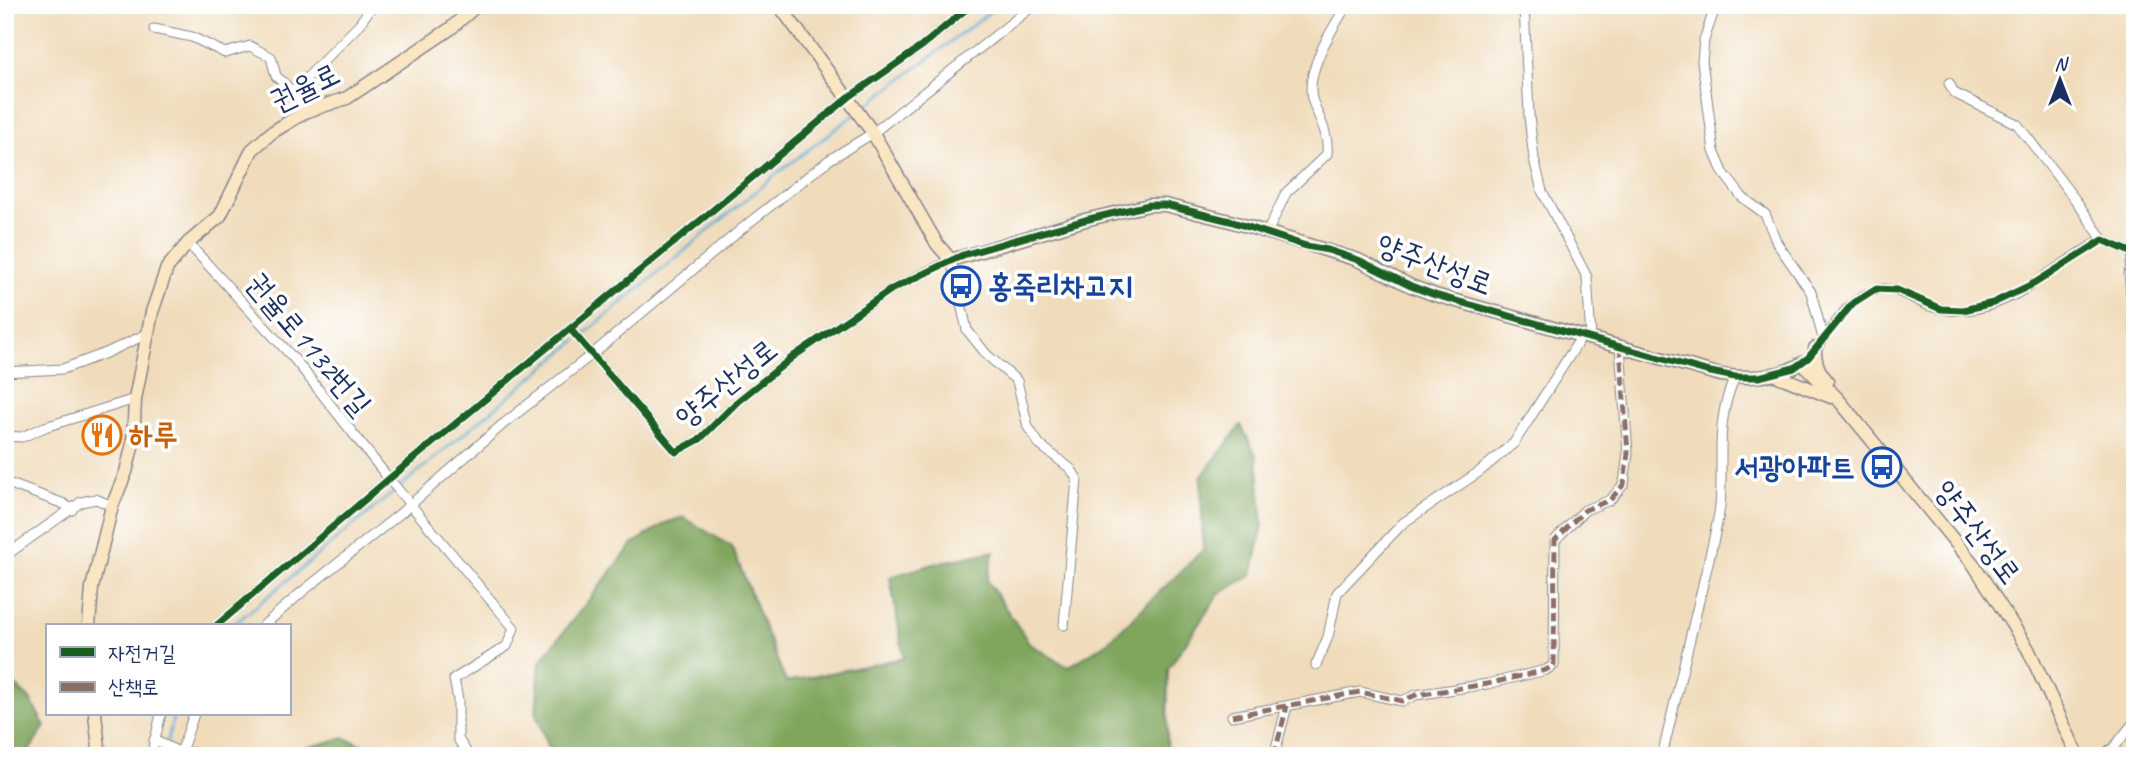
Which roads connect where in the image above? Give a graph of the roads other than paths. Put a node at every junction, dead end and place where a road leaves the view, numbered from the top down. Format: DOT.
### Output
graph roads {
  1 [pos="373,5"];
  2 [pos="477,5"];
  3 [pos="779,5"];
  4 [pos="971,5"];
  5 [pos="1034,5"];
  6 [pos="1348,5"];
  7 [pos="1524,5"];
  8 [pos="1716,5"];
  9 [pos="154,29"];
  10 [pos="1949,83"];
  11 [pos="293,92"];
  12 [pos="851,100"];
  13 [pos="305,112"];
  14 [pos="873,133"];
  15 [pos="1267,233"];
  16 [pos="2103,240"];
  17 [pos="188,243"];
  18 [pos="2134,251"];
  19 [pos="951,260"];
  20 [pos="571,330"];
  21 [pos="2135,332"];
  22 [pos="147,334"];
  23 [pos="1587,337"];
  24 [pos="1819,343"];
  25 [pos="1620,347"];
  26 [pos="593,354"];
  27 [pos="1802,363"];
  28 [pos="5,372"];
  29 [pos="1773,374"];
  30 [pos="1735,377"];
  31 [pos="135,399"];
  32 [pos="1839,399"];
  33 [pos="5,436"];
  34 [pos="389,478"];
  35 [pos="5,482"];
  36 [pos="410,502"];
  37 [pos="112,506"];
  38 [pos="72,510"];
  39 [pos="5,556"];
  40 [pos="89,624"];
  41 [pos="218,624"];
  42 [pos="265,624"];
  43 [pos="1064,625"];
  44 [pos="1316,665"];
  45 [pos="1287,706"];
  46 [pos="95,716"];
  47 [pos="160,716"];
  48 [pos="193,716"];
  49 [pos="1232,716"];
  50 [pos="2135,721"];
  51 [pos="154,740"];
  52 [pos="181,754"];
  53 [pos="2079,754"];
  54 [pos="2108,754"];
  55 [pos="100,756"];
  56 [pos="150,756"];
  57 [pos="201,756"];
  58 [pos="469,756"];
  59 [pos="1274,756"];
  60 [pos="1662,756"];
  1 -- 11 [label="street"];
  2 -- 13 [label="street, 권율로"];
  3 -- 12 [label="street"];
  4 -- 12 [label="street"];
  5 -- 14 [label="street"];
  6 -- 15 [label="street"];
  7 -- 23 [label="street"];
  8 -- 24 [label="street"];
  9 -- 11 [label="street"];
  10 -- 16 [label="street"];
  11 -- 13 [label="street"];
  12 -- 14 [label="street"];
  12 -- 20 [label="street"];
  13 -- 17 [label="street, 권율로"];
  14 -- 19 [label="street"];
  14 -- 26 [label="street"];
  15 -- 19 [label="street, 양주산성로"];
  15 -- 23 [label="street, 양주산성로"];
  16 -- 18 [label="street"];
  16 -- 24 [label="street, 양주산성로"];
  17 -- 22 [label="street, 권율로"];
  17 -- 34 [label="street, 권율로1132번길"];
  18 -- 21 [label="street"];
  19 -- 26 [label="street, 양주산성로"];
  19 -- 43 [label="street"];
  20 -- 26 [label="street"];
  20 -- 34 [label="street"];
  22 -- 28 [label="street"];
  22 -- 31 [label="street, 권율로"];
  23 -- 25 [label="street, 양주산성로"];
  23 -- 44 [label="street"];
  24 -- 27 [label="street, 양주산성로"];
  24 -- 32 [label="street"];
  25 -- 30 [label="street, 양주산성로"];
  25 -- 45 [label="street"];
  26 -- 36 [label="street"];
  27 -- 29 [label="street, 양주산성로"];
  27 -- 32 [label="street, 양주산성로"];
  29 -- 30 [label="street, 양주산성로"];
  29 -- 32 [label="street"];
  30 -- 60 [label="street"];
  31 -- 33 [label="street"];
  31 -- 37 [label="street, 권율로"];
  32 -- 53 [label="street, 양주산성로"];
  34 -- 36 [label="street, 권율로1132번길"];
  34 -- 41 [label="street"];
  35 -- 38 [label="street"];
  36 -- 42 [label="street"];
  36 -- 58 [label="street"];
  37 -- 38 [label="street"];
  37 -- 40 [label="street, 권율로"];
  38 -- 39 [label="street"];
  45 -- 49 [label="street"];
  45 -- 59 [label="street"];
  46 -- 55 [label="street"];
  47 -- 51 [label="street"];
  48 -- 52 [label="street"];
  50 -- 54 [label="street"];
  51 -- 52 [label="street"];
  51 -- 56 [label="street"];
  52 -- 57 [label="street"];
}
